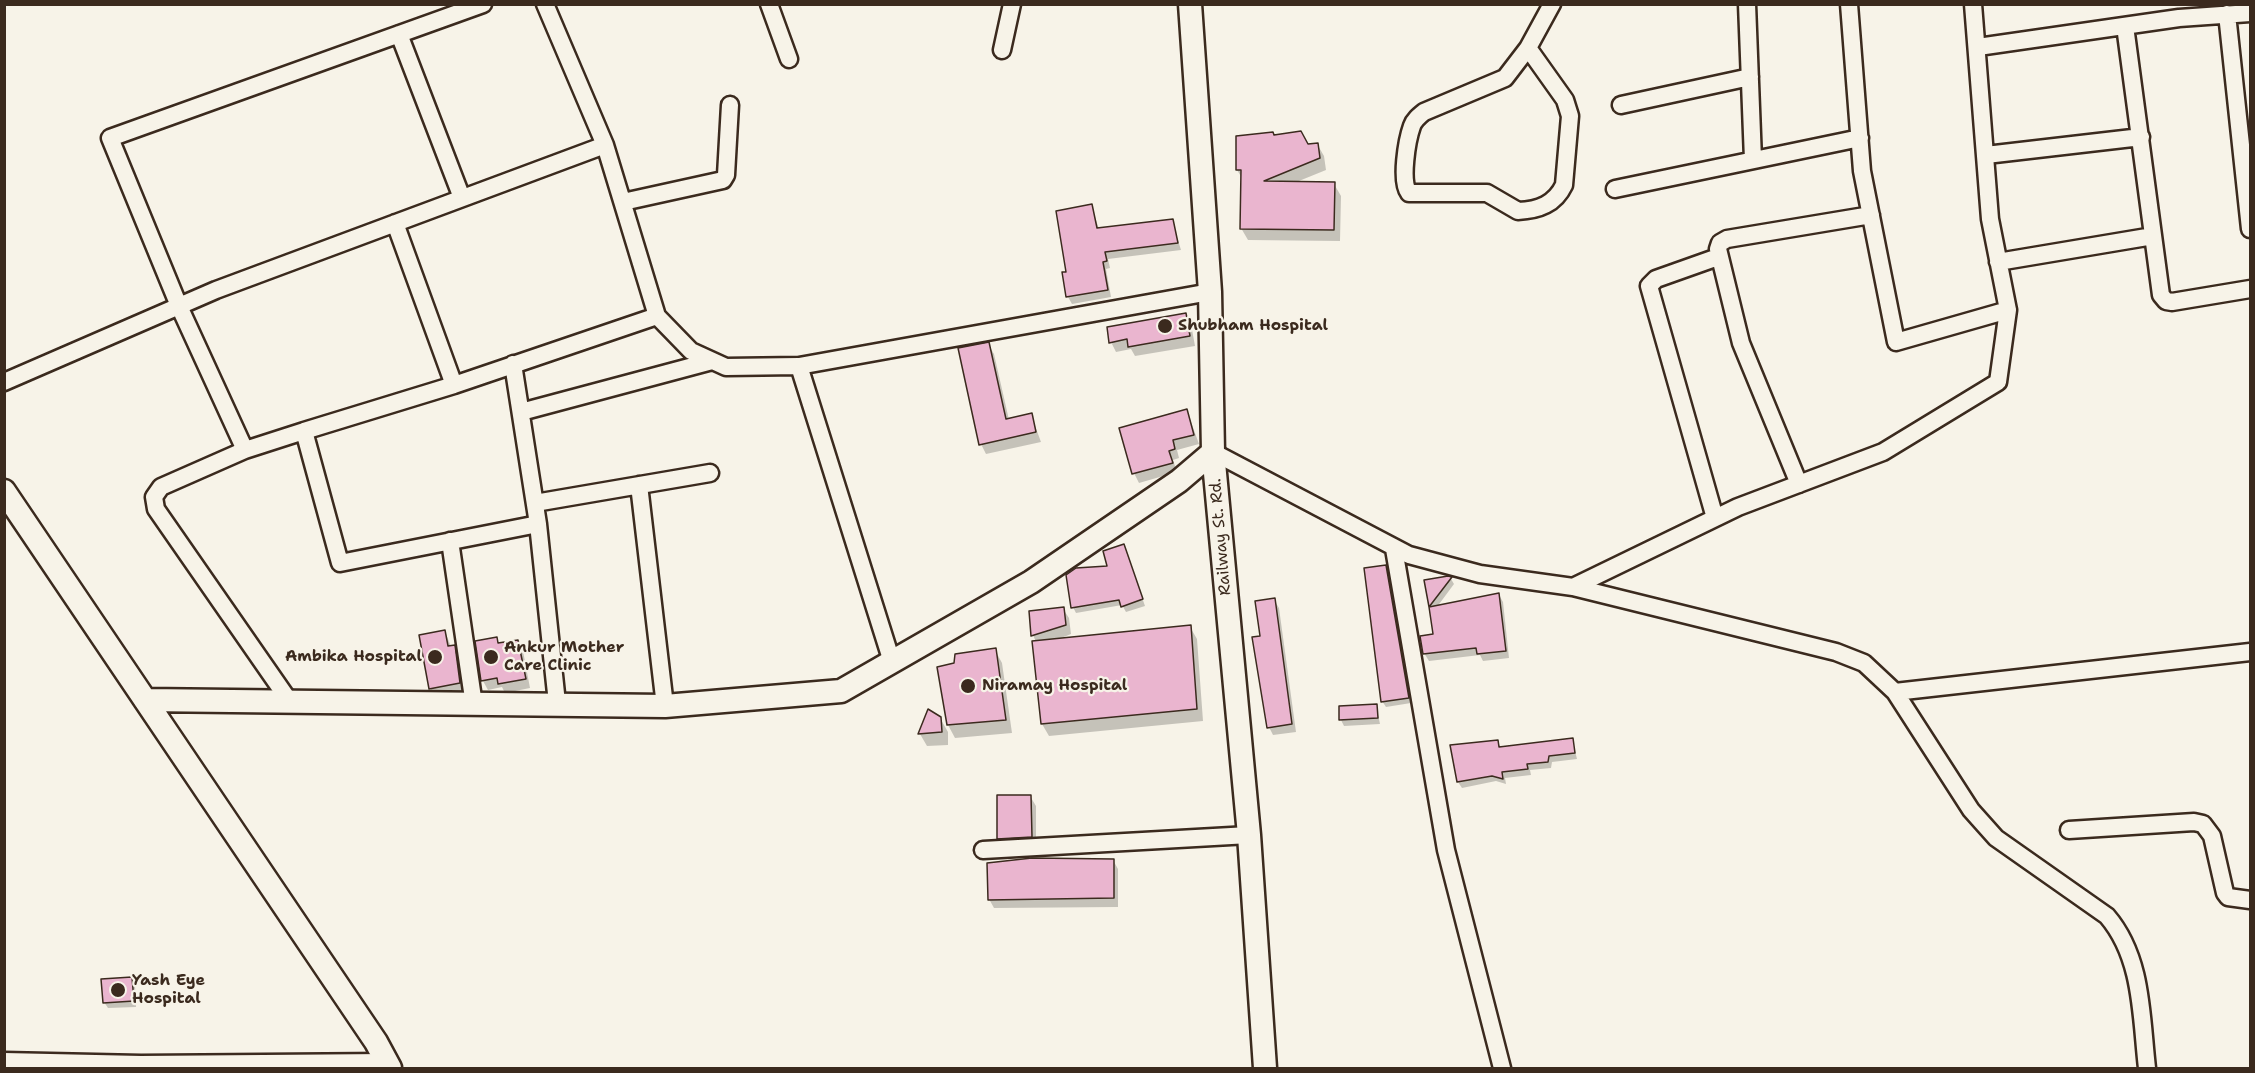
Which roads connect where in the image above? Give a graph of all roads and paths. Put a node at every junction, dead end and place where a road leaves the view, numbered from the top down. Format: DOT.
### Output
graph roads {
  1 [pos="483,4"];
  2 [pos="545,4"];
  3 [pos="769,4"];
  4 [pos="1012,4"];
  5 [pos="1190,4"];
  6 [pos="1552,4"];
  7 [pos="1747,4"];
  8 [pos="1849,4"];
  9 [pos="1973,4"];
  10 [pos="2250,13"];
  11 [pos="2227,14"];
  12 [pos="2125,26"];
  13 [pos="399,34"];
  14 [pos="1978,47"];
  15 [pos="1528,48"];
  16 [pos="1002,50"];
  17 [pos="789,59"];
  18 [pos="1750,76"];
  19 [pos="730,105"];
  20 [pos="1621,105"];
  21 [pos="2141,137"];
  22 [pos="1860,138"];
  23 [pos="605,144"];
  24 [pos="1986,155"];
  25 [pos="1753,160"];
  26 [pos="1615,189"];
  27 [pos="462,198"];
  28 [pos="622,202"];
  29 [pos="1871,215"];
  30 [pos="395,223"];
  31 [pos="2250,229"];
  32 [pos="2153,236"];
  33 [pos="1718,257"];
  34 [pos="1998,262"];
  35 [pos="2250,289"];
  36 [pos="1210,292"];
  37 [pos="179,306"];
  38 [pos="2008,310"];
  39 [pos="657,316"];
  40 [pos="712,361"];
  41 [pos="513,364"];
  42 [pos="799,366"];
  43 [pos="4,382"];
  44 [pos="454,385"];
  45 [pos="521,412"];
  46 [pos="304,430"];
  47 [pos="245,450"];
  48 [pos="1213,452"];
  49 [pos="710,473"];
  50 [pos="1799,484"];
  51 [pos="639,485"];
  52 [pos="4,491"];
  53 [pos="535,503"];
  54 [pos="1715,519"];
  55 [pos="538,524"];
  56 [pos="450,541"];
  57 [pos="1394,549"];
  58 [pos="1573,588"];
  59 [pos="2250,652"];
  60 [pos="892,662"];
  61 [pos="1895,692"];
  62 [pos="145,699"];
  63 [pos="290,702"];
  64 [pos="557,703"];
  65 [pos="474,705"];
  66 [pos="665,706"];
  67 [pos="2069,830"];
  68 [pos="1249,835"];
  69 [pos="983,850"];
  70 [pos="2250,900"];
  71 [pos="4,1061"];
  72 [pos="388,1065"];
  73 [pos="141,1066"];
  74 [pos="1265,1068"];
  75 [pos="1502,1068"];
  76 [pos="2147,1068"];
  1 -- 13 [label="street"];
  2 -- 23 [label="street"];
  3 -- 17 [label="street"];
  4 -- 16 [label="street"];
  5 -- 36 [label="street, Railway St. Rd."];
  6 -- 15 [label="street"];
  7 -- 18 [label="street"];
  8 -- 22 [label="street"];
  9 -- 14 [label="street"];
  10 -- 11 [label="street"];
  11 -- 12 [label="street"];
  11 -- 31 [label="street"];
  12 -- 14 [label="street"];
  12 -- 21 [label="street"];
  13 -- 27 [label="street"];
  13 -- 37 [label="street"];
  14 -- 24 [label="street"];
  15 -- 15 [label="street"];
  18 -- 20 [label="street"];
  18 -- 25 [label="street"];
  19 -- 28 [label="street"];
  21 -- 24 [label="street"];
  21 -- 32 [label="street"];
  22 -- 25 [label="street"];
  22 -- 29 [label="street"];
  23 -- 27 [label="street"];
  23 -- 28 [label="street"];
  24 -- 34 [label="street"];
  25 -- 26 [label="street"];
  27 -- 30 [label="street"];
  28 -- 39 [label="street"];
  29 -- 33 [label="street"];
  29 -- 38 [label="street"];
  30 -- 37 [label="street"];
  30 -- 44 [label="street"];
  32 -- 34 [label="street"];
  32 -- 35 [label="street"];
  33 -- 50 [label="street"];
  33 -- 54 [label="street"];
  34 -- 38 [label="street"];
  36 -- 42 [label="street"];
  36 -- 48 [label="street, Railway St. Rd."];
  37 -- 43 [label="street"];
  37 -- 47 [label="street"];
  38 -- 50 [label="street"];
  39 -- 40 [label="street"];
  39 -- 41 [label="street"];
  40 -- 42 [label="street"];
  40 -- 45 [label="street"];
  41 -- 44 [label="street"];
  41 -- 45 [label="street"];
  42 -- 60 [label="street"];
  44 -- 46 [label="street"];
  45 -- 53 [label="street"];
  46 -- 47 [label="street"];
  46 -- 56 [label="street"];
  47 -- 63 [label="street"];
  48 -- 57 [label="street"];
  48 -- 60 [label="street"];
  48 -- 68 [label="street, Railway St. Rd."];
  49 -- 51 [label="street"];
  50 -- 54 [label="street"];
  51 -- 53 [label="street"];
  51 -- 66 [label="street"];
  52 -- 62 [label="street"];
  53 -- 55 [label="street"];
  54 -- 58 [label="street"];
  55 -- 56 [label="street"];
  55 -- 64 [label="street"];
  56 -- 65 [label="street"];
  57 -- 58 [label="street"];
  57 -- 75 [label="street"];
  58 -- 61 [label="street"];
  59 -- 61 [label="street"];
  60 -- 66 [label="street"];
  61 -- 76 [label="street"];
  62 -- 63 [label="street"];
  62 -- 72 [label="street"];
  63 -- 65 [label="street"];
  64 -- 65 [label="street"];
  64 -- 66 [label="street"];
  67 -- 70 [label="street"];
  68 -- 69 [label="street"];
  68 -- 74 [label="street, Railway St. Rd."];
  71 -- 73 [label="street"];
  72 -- 73 [label="street"];
}
